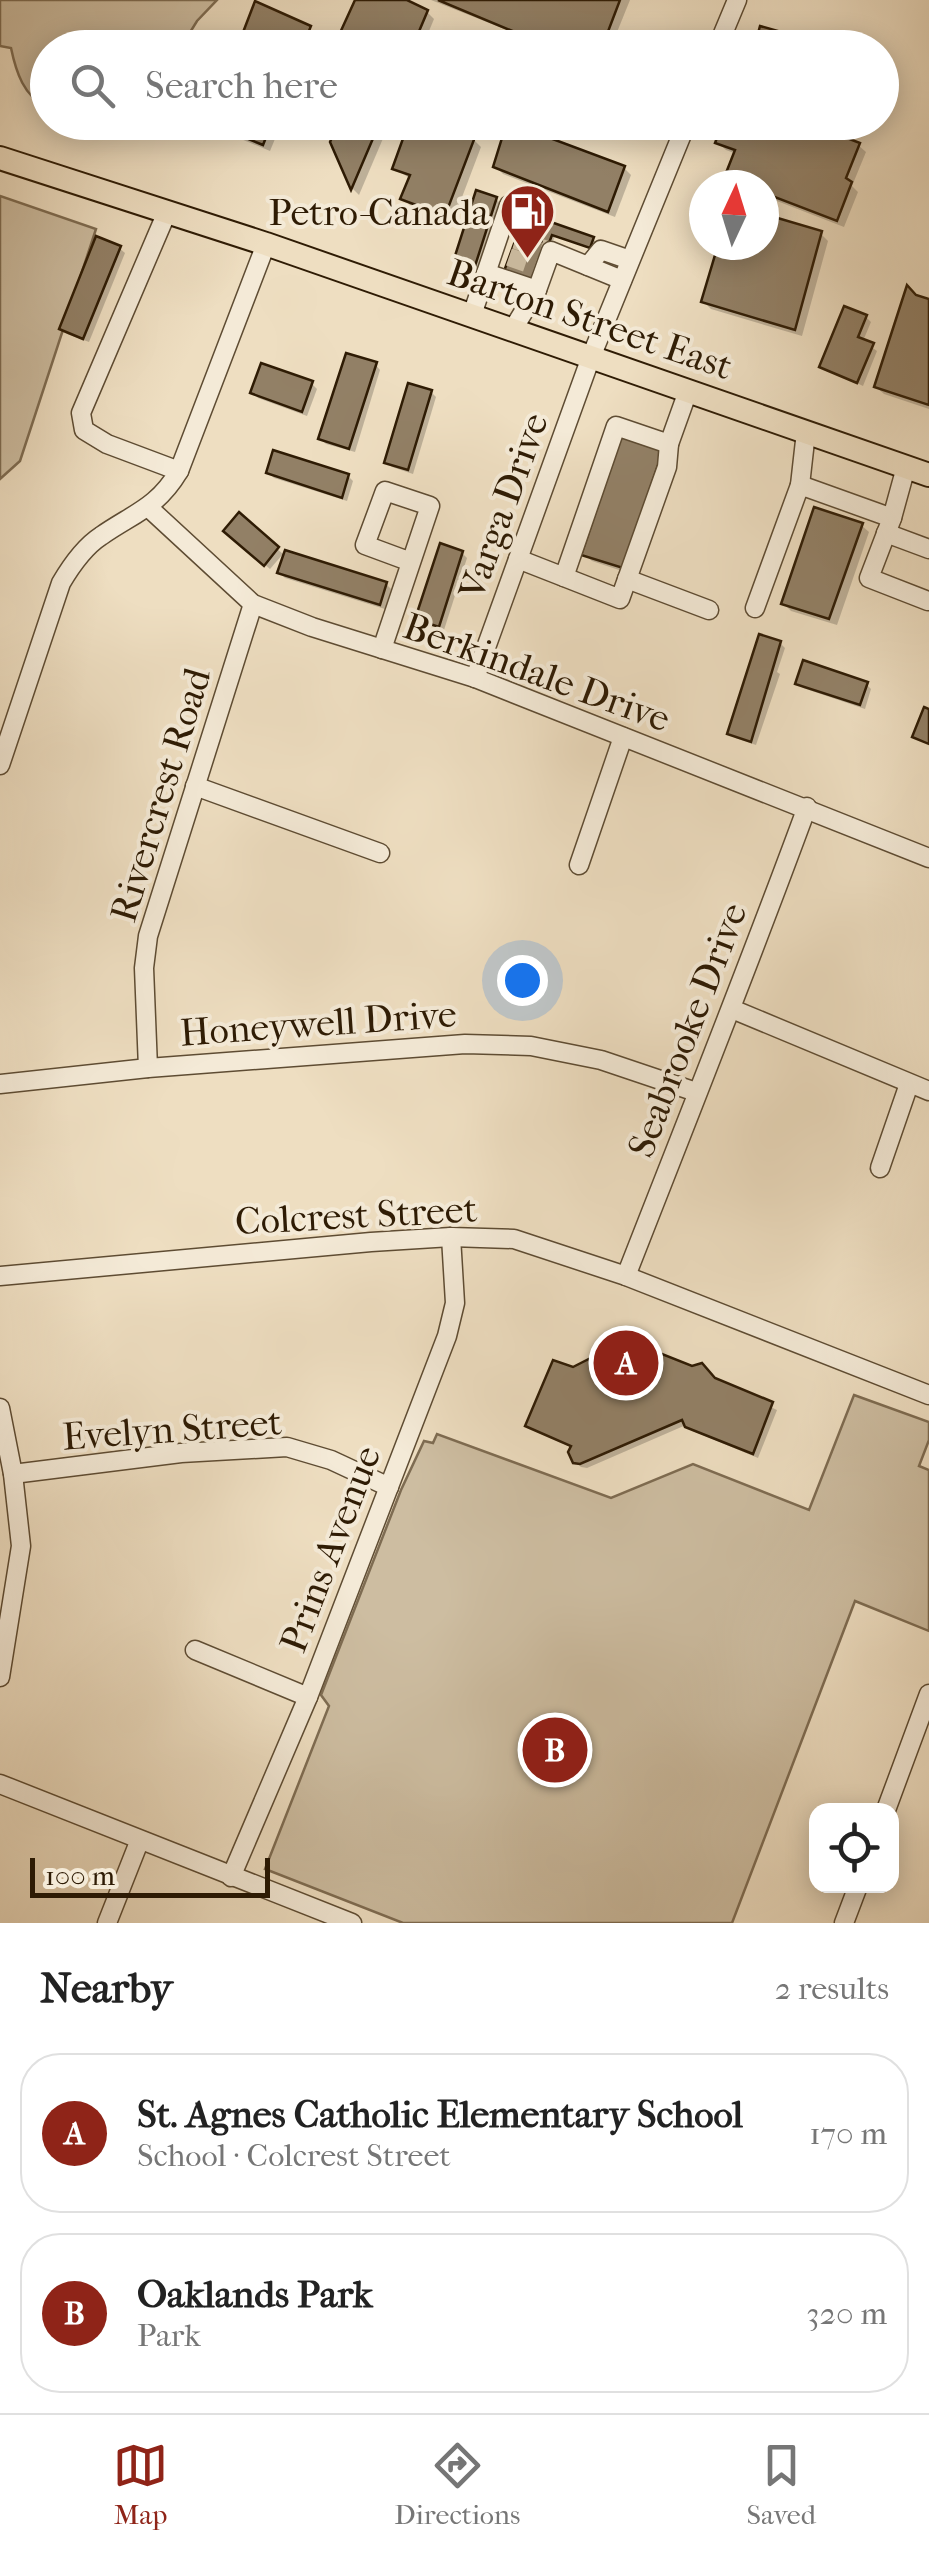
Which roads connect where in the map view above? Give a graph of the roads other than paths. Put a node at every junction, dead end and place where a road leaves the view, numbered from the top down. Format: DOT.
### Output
graph roads {
  1 [pos="737,0"];
  2 [pos="724,30"];
  3 [pos="679,140"];
  4 [pos="0,158"];
  5 [pos="509,205"];
  6 [pos="167,212"];
  7 [pos="266,244"];
  8 [pos="630,260"];
  9 [pos="588,266"];
  10 [pos="486,272"];
  11 [pos="622,280"];
  12 [pos="537,290"];
  13 [pos="472,315"];
  14 [pos="514,330"];
  15 [pos="592,357"];
  16 [pos="688,391"];
  17 [pos="806,432"];
  18 [pos="669,444"];
  19 [pos="918,471"];
  20 [pos="178,472"];
  21 [pos="800,486"];
  22 [pos="149,508"];
  23 [pos="889,526"];
  24 [pos="929,550"];
  25 [pos="518,558"];
  26 [pos="410,562"];
  27 [pos="564,577"];
  28 [pos="627,579"];
  29 [pos="928,601"];
  30 [pos="254,604"];
  31 [pos="755,608"];
  32 [pos="709,610"];
  33 [pos="382,649"];
  34 [pos="475,678"];
  35 [pos="623,737"];
  36 [pos="0,765"];
  37 [pos="195,786"];
  38 [pos="807,808"];
  39 [pos="380,853"];
  40 [pos="929,858"];
  41 [pos="579,865"];
  42 [pos="732,1009"];
  43 [pos="148,1068"];
  44 [pos="0,1084"];
  45 [pos="909,1084"];
  46 [pos="929,1091"];
  47 [pos="696,1092"];
  48 [pos="880,1168"];
  49 [pos="451,1237"];
  50 [pos="0,1276"];
  51 [pos="626,1276"];
  52 [pos="929,1395"];
  53 [pos="0,1408"];
  54 [pos="13,1474"];
  55 [pos="390,1488"];
  56 [pos="196,1650"];
  57 [pos="0,1677"];
  58 [pos="929,1694"];
  59 [pos="308,1697"];
  60 [pos="921,1739"];
  61 [pos="0,1784"];
  62 [pos="889,1803"];
  63 [pos="139,1842"];
  64 [pos="231,1877"];
  65 [pos="855,1893"];
  66 [pos="107,1923"];
  67 [pos="352,1923"];
  68 [pos="844,1923"];
  1 -- 2 [label="street"];
  3 -- 8 [label="street, Varga Drive"];
  4 -- 6 [label="main road, Barton Street East"];
  5 -- 10 [label="street"];
  6 -- 7 [label="main road, Barton Street East"];
  6 -- 20 [label="street"];
  7 -- 13 [label="main road, Barton Street East"];
  7 -- 20 [label="street"];
  8 -- 9 [label="street"];
  8 -- 11 [label="street, Varga Drive"];
  9 -- 11 [label="street"];
  9 -- 12 [label="street"];
  10 -- 12 [label="street"];
  10 -- 13 [label="street"];
  11 -- 15 [label="street, Varga Drive"];
  12 -- 14 [label="street"];
  13 -- 14 [label="main road, Barton Street East"];
  14 -- 15 [label="main road, Barton Street East"];
  15 -- 16 [label="main road, Barton Street East"];
  15 -- 25 [label="street, Varga Drive"];
  16 -- 17 [label="main road, Barton Street East"];
  16 -- 18 [label="street"];
  17 -- 19 [label="main road, Barton Street East"];
  17 -- 21 [label="street"];
  18 -- 27 [label="street"];
  18 -- 28 [label="street"];
  19 -- 23 [label="street"];
  20 -- 22 [label="street"];
  21 -- 23 [label="street"];
  21 -- 31 [label="street"];
  22 -- 30 [label="street, Berkindale Drive"];
  22 -- 36 [label="street"];
  23 -- 24 [label="street"];
  23 -- 29 [label="street"];
  25 -- 27 [label="street"];
  25 -- 34 [label="street, Varga Drive"];
  26 -- 33 [label="street"];
  27 -- 28 [label="street"];
  28 -- 32 [label="street"];
  30 -- 33 [label="street, Berkindale Drive"];
  30 -- 37 [label="street, Rivercrest Road"];
  33 -- 34 [label="street, Berkindale Drive"];
  34 -- 35 [label="street, Berkindale Drive"];
  35 -- 38 [label="street, Berkindale Drive"];
  35 -- 41 [label="street"];
  37 -- 39 [label="street"];
  37 -- 43 [label="street, Rivercrest Road"];
  38 -- 40 [label="street, Berkindale Drive"];
  38 -- 42 [label="street, Seabrooke Drive"];
  42 -- 45 [label="street"];
  42 -- 47 [label="street, Seabrooke Drive"];
  43 -- 44 [label="street, Honeywell Drive"];
  43 -- 47 [label="street, Honeywell Drive"];
  45 -- 46 [label="street"];
  45 -- 48 [label="street"];
  47 -- 51 [label="street, Seabrooke Drive"];
  49 -- 50 [label="street, Colcrest Street"];
  49 -- 51 [label="street, Colcrest Street"];
  49 -- 55 [label="street, Prins Avenue"];
  51 -- 52 [label="street, Colcrest Street"];
  53 -- 54 [label="street"];
  54 -- 55 [label="street, Evelyn Street"];
  54 -- 57 [label="street"];
  55 -- 59 [label="street, Prins Avenue"];
  56 -- 59 [label="street"];
  58 -- 60 [label="street"];
  59 -- 64 [label="street, Prins Avenue"];
  60 -- 62 [label="street"];
  61 -- 63 [label="street"];
  63 -- 64 [label="street"];
  63 -- 66 [label="street"];
  64 -- 67 [label="street"];
  65 -- 68 [label="street"];
}
